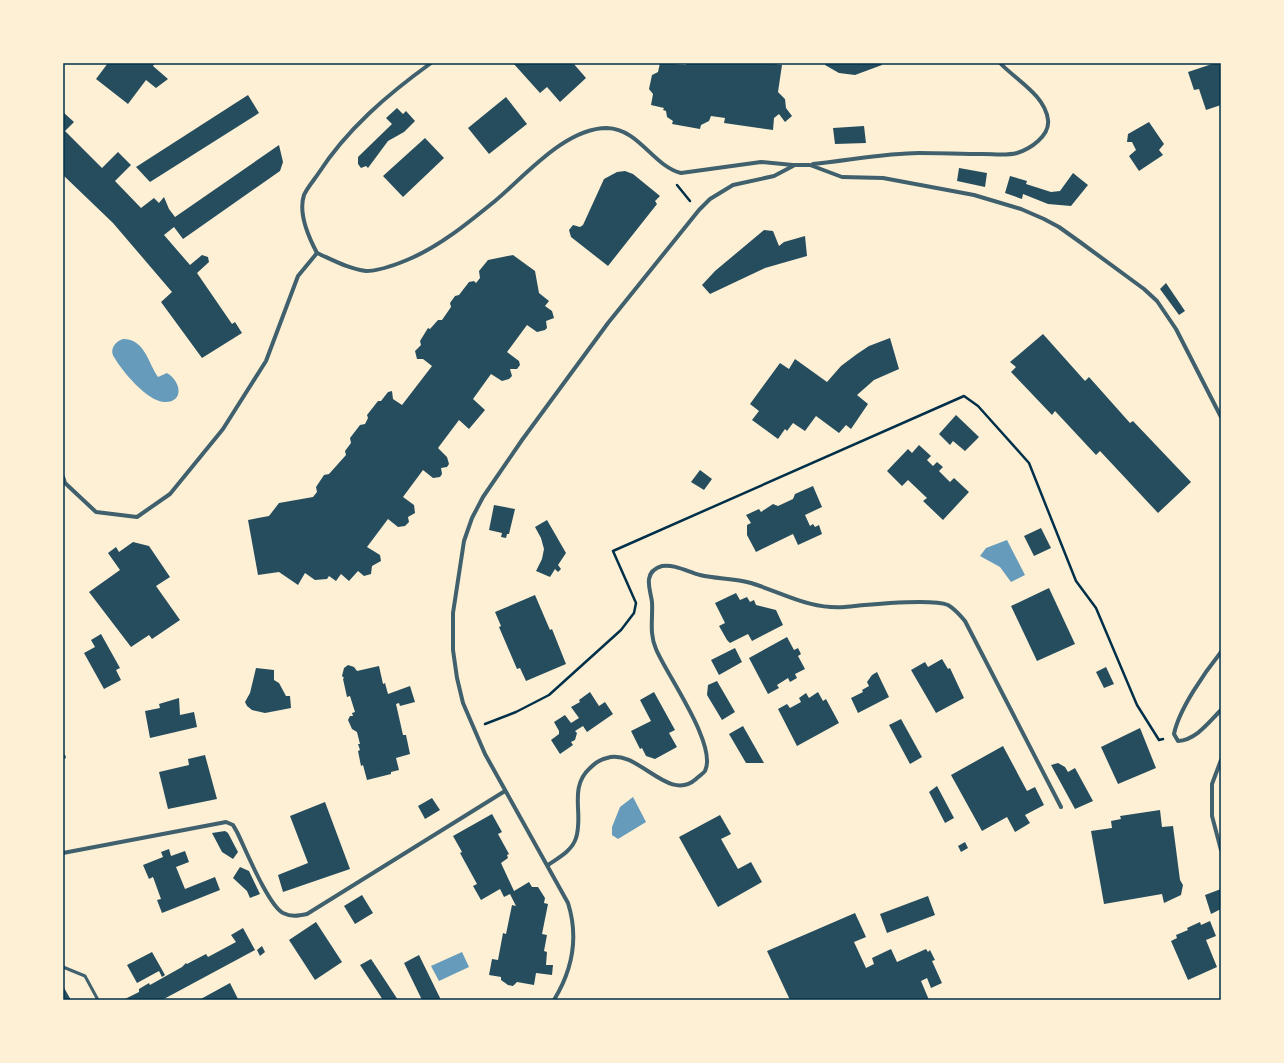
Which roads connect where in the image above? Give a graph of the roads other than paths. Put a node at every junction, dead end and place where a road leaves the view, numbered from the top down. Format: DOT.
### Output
graph roads {
  1 [pos="431,63"];
  2 [pos="1000,63"];
  3 [pos="810,165"];
  4 [pos="793,166"];
  5 [pos="317,253"];
  6 [pos="1221,417"];
  7 [pos="63,477"];
  8 [pos="1221,652"];
  9 [pos="1221,710"];
  10 [pos="1221,760"];
  11 [pos="505,791"];
  12 [pos="1061,807"];
  13 [pos="1221,850"];
  14 [pos="63,854"];
  15 [pos="548,865"];
  16 [pos="63,967"];
  17 [pos="98,1000"];
  18 [pos="554,1000"];
  1 -- 5 [label="street"];
  2 -- 3 [label="street"];
  3 -- 4 [label="street"];
  3 -- 6 [label="street"];
  4 -- 5 [label="street"];
  4 -- 11 [label="street"];
  5 -- 7 [label="street"];
  8 -- 9 [label="street"];
  10 -- 13 [label="street"];
  11 -- 14 [label="street"];
  11 -- 15 [label="street"];
  12 -- 15 [label="street"];
  15 -- 18 [label="street"];
  16 -- 17 [label="lane"];
}
